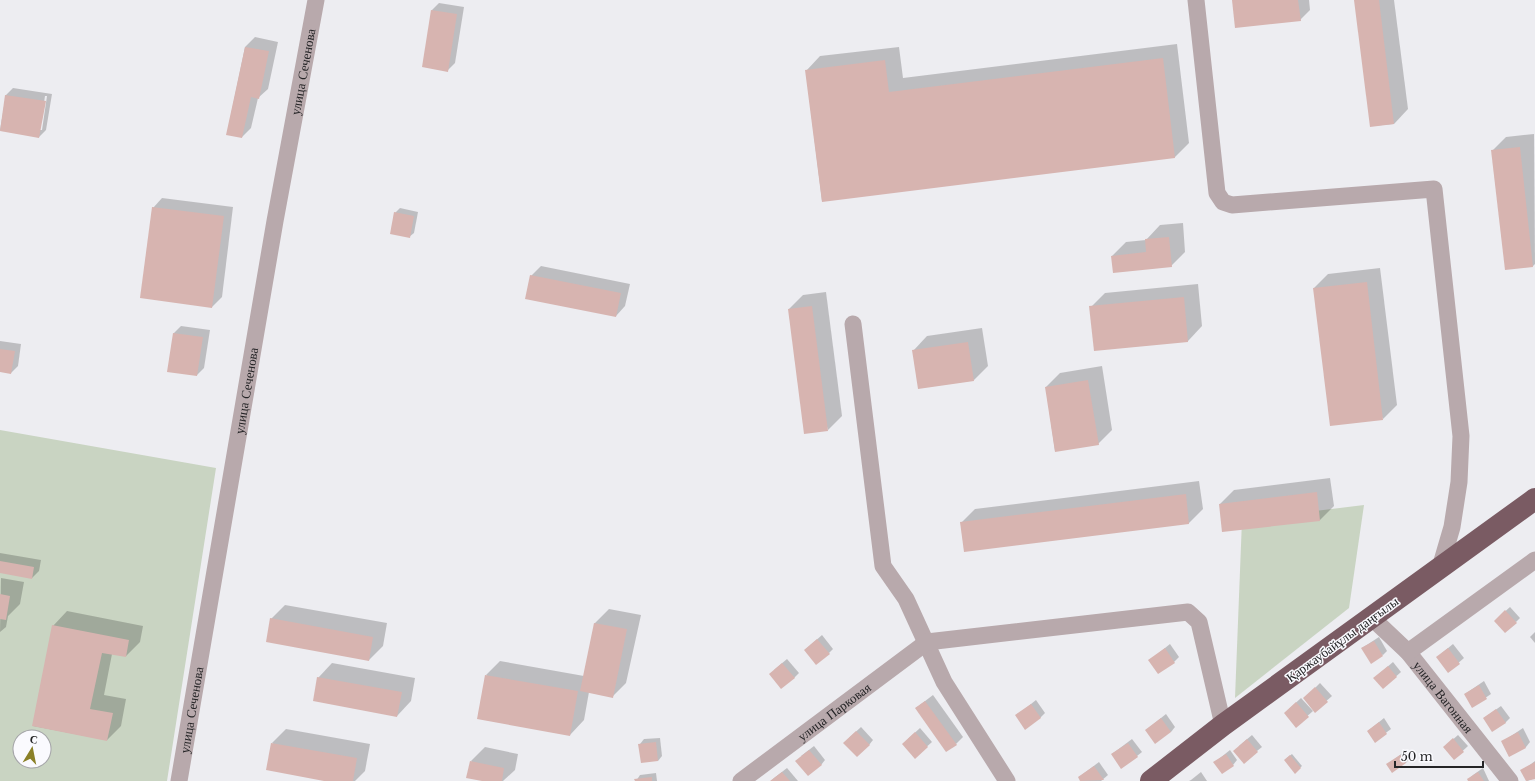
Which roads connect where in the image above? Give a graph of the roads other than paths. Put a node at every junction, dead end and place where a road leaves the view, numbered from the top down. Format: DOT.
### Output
graph roads {
  1 [pos="316,0"];
  2 [pos="1196,0"];
  3 [pos="854,324"];
  4 [pos="1535,499"];
  5 [pos="1535,560"];
  6 [pos="1440,568"];
  7 [pos="1371,617"];
  8 [pos="927,642"];
  9 [pos="1408,652"];
  10 [pos="1223,725"];
  11 [pos="179,781"];
  12 [pos="741,781"];
  13 [pos="1007,781"];
  14 [pos="1151,781"];
  15 [pos="1510,781"];
  1 -- 11 [label="street, улица Сеченова"];
  2 -- 6 [label="street"];
  3 -- 8 [label="street"];
  4 -- 6 [label="highway, Қаржаубайұлы даңғылы"];
  5 -- 9 [label="street"];
  6 -- 7 [label="highway, Қаржаубайұлы даңғылы"];
  7 -- 9 [label="street, улица Вагонная"];
  7 -- 10 [label="highway, Қаржаубайұлы даңғылы"];
  8 -- 10 [label="street"];
  8 -- 12 [label="street, улица Парковая"];
  8 -- 13 [label="street"];
  9 -- 15 [label="street, улица Вагонная"];
  10 -- 14 [label="highway, Қаржаубайұлы даңғылы"];
}
